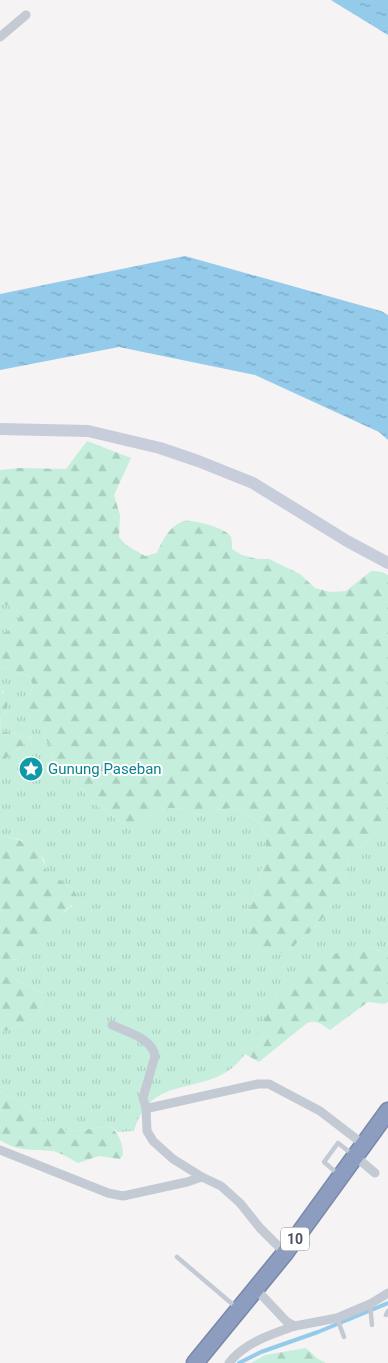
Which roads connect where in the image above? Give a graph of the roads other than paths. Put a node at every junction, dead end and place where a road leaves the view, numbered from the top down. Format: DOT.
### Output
graph roads {
  1 [pos="26,15"];
  2 [pos="0,38"];
  3 [pos="0,429"];
  4 [pos="388,563"];
  5 [pos="112,1025"];
  6 [pos="146,1108"];
  7 [pos="388,1111"];
  8 [pos="0,1150"];
  9 [pos="359,1150"];
  10 [pos="375,1173"];
  11 [pos="341,1176"];
  12 [pos="202,1177"];
  13 [pos="285,1253"];
  14 [pos="177,1256"];
  15 [pos="255,1288"];
  16 [pos="387,1296"];
  17 [pos="371,1306"];
  18 [pos="238,1309"];
  19 [pos="338,1322"];
  20 [pos="372,1325"];
  21 [pos="295,1326"];
  22 [pos="344,1337"];
  23 [pos="195,1363"];
  24 [pos="229,1363"];
  1 -- 2 [label="street"];
  3 -- 4 [label="street"];
  5 -- 6 [label="street"];
  6 -- 9 [label="street"];
  6 -- 12 [label="street"];
  7 -- 9 [label="highway, 10"];
  8 -- 12 [label="street"];
  9 -- 10 [label="street"];
  9 -- 11 [label="highway, 10"];
  9 -- 11 [label="lane"];
  11 -- 13 [label="highway, 10"];
  12 -- 13 [label="street"];
  13 -- 15 [label="highway, 10"];
  14 -- 18 [label="lane"];
  15 -- 18 [label="highway, 10"];
  15 -- 21 [label="street"];
  16 -- 17 [label="street"];
  17 -- 19 [label="street"];
  17 -- 20 [label="lane"];
  18 -- 23 [label="highway, 10"];
  19 -- 21 [label="street"];
  19 -- 22 [label="lane"];
  21 -- 24 [label="street"];
}
